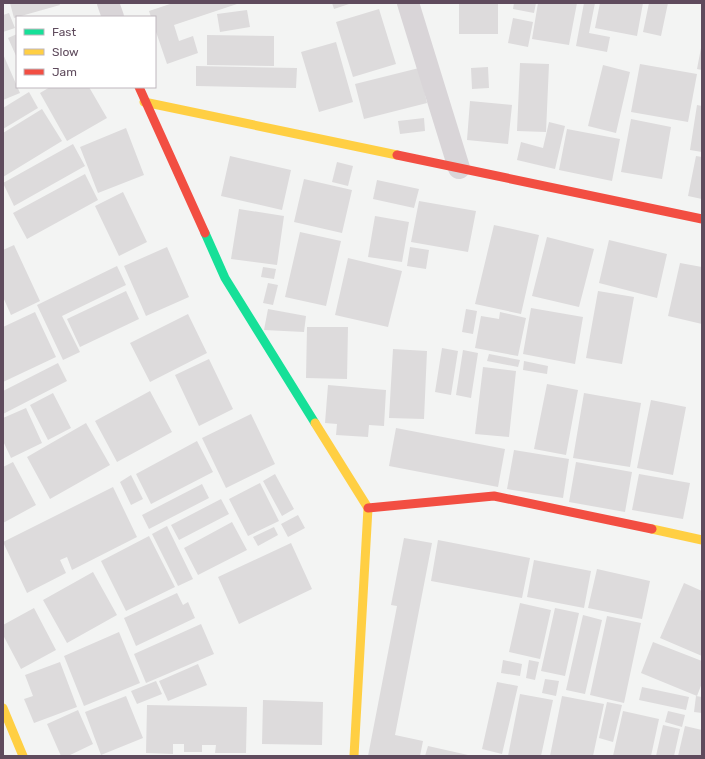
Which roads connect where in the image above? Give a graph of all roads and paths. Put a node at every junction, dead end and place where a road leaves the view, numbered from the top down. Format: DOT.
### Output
graph roads {
  1 [pos="108,3"];
  2 [pos="408,3"];
  3 [pos="113,16"];
  4 [pos="139,88"];
  5 [pos="144,102"];
  6 [pos="459,168"];
  7 [pos="702,219"];
  8 [pos="368,508"];
  9 [pos="702,540"];
  10 [pos="3,708"];
  11 [pos="23,756"];
  12 [pos="354,756"];
  1 -- 3 [label="street"];
  2 -- 6 [label="street"];
  4 -- 5 [label="street"];
  5 -- 6 [label="street"];
  5 -- 8 [label="street"];
  6 -- 7 [label="street"];
  8 -- 9 [label="street"];
  8 -- 12 [label="street"];
  10 -- 11 [label="street"];
}
